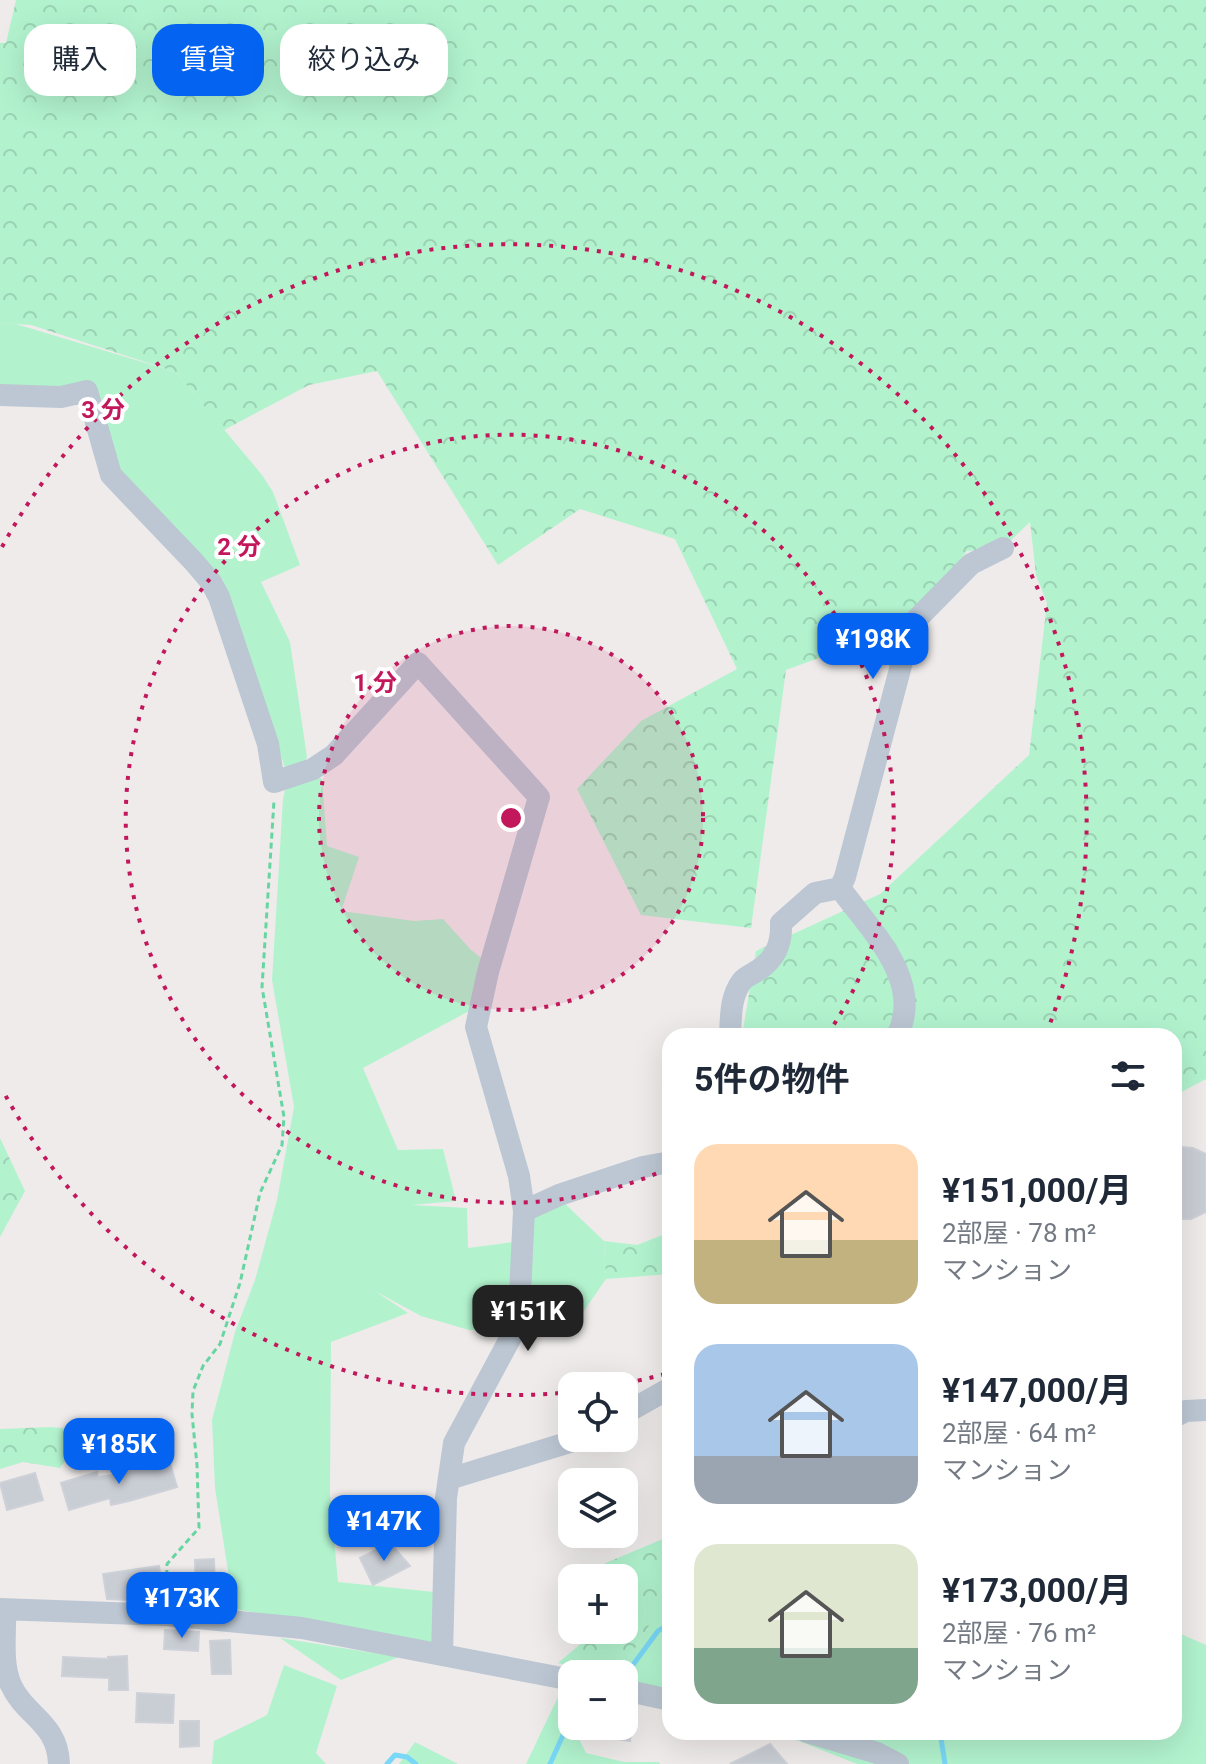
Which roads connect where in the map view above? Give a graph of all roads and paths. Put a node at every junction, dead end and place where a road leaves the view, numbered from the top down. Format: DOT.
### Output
graph roads {
  1 [pos="0,395"];
  2 [pos="1003,548"];
  3 [pos="274,782"];
  4 [pos="840,888"];
  5 [pos="730,1028"];
  6 [pos="900,1028"];
  7 [pos="662,1163"];
  8 [pos="524,1211"];
  9 [pos="662,1393"];
  10 [pos="638,1406"];
  11 [pos="1206,1410"];
  12 [pos="1182,1413"];
  13 [pos="558,1446"];
  14 [pos="449,1479"];
  15 [pos="3,1610"];
  16 [pos="166,1615"];
  17 [pos="442,1655"];
  18 [pos="558,1677"];
  19 [pos="638,1693"];
  20 [pos="662,1698"];
  21 [pos="834,1740"];
  22 [pos="59,1764"];
  23 [pos="898,1764"];
  1 -- 3 [label="street"];
  2 -- 4 [label="street"];
  3 -- 8 [label="street"];
  3 -- 16 [label="path"];
  4 -- 5 [label="street"];
  4 -- 6 [label="street"];
  7 -- 8 [label="street"];
  8 -- 14 [label="street"];
  9 -- 10 [label="street"];
  11 -- 12 [label="street"];
  13 -- 14 [label="street"];
  14 -- 17 [label="street"];
  15 -- 16 [label="street"];
  15 -- 22 [label="street"];
  16 -- 17 [label="street"];
  17 -- 18 [label="street"];
  19 -- 20 [label="street"];
  21 -- 23 [label="street"];
}
